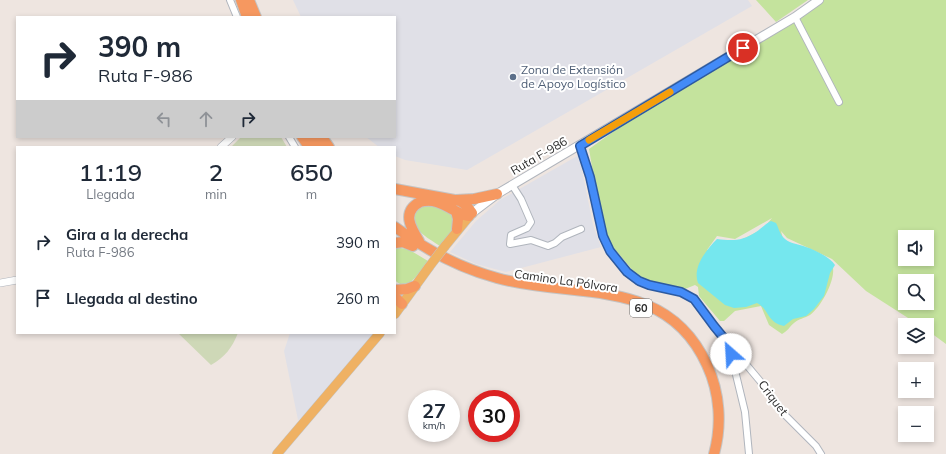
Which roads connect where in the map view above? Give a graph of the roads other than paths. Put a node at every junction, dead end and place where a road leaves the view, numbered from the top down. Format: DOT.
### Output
graph roads {
  1 [pos="230,0"];
  2 [pos="241,0"];
  3 [pos="249,0"];
  4 [pos="819,0"];
  5 [pos="237,16"];
  6 [pos="247,16"];
  7 [pos="256,16"];
  8 [pos="795,17"];
  9 [pos="839,102"];
  10 [pos="231,138"];
  11 [pos="222,146"];
  12 [pos="580,146"];
  13 [pos="512,185"];
  14 [pos="396,189"];
  15 [pos="498,194"];
  16 [pos="452,200"];
  17 [pos="456,211"];
  18 [pos="471,214"];
  19 [pos="396,228"];
  20 [pos="580,229"];
  21 [pos="457,230"];
  22 [pos="396,234"];
  23 [pos="396,243"];
  24 [pos="418,246"];
  25 [pos="16,280"];
  26 [pos="0,283"];
  27 [pos="415,286"];
  28 [pos="398,293"];
  29 [pos="396,307"];
  30 [pos="379,334"];
  31 [pos="732,348"];
  32 [pos="277,454"];
  33 [pos="709,454"];
  34 [pos="714,454"];
  35 [pos="749,454"];
  36 [pos="821,454"];
  1 -- 5 [label="street"];
  2 -- 6 [label="highway"];
  3 -- 7 [label="highway"];
  4 -- 8 [label="main road, Ruta F-986"];
  8 -- 9 [label="street"];
  8 -- 12 [label="main road, Ruta F-986"];
  10 -- 11 [label="street"];
  12 -- 13 [label="main road, Ruta F-986"];
  12 -- 31 [label="street, Criquet"];
  13 -- 15 [label="main road, Ruta F-986"];
  13 -- 20 [label="street"];
  14 -- 16 [label="highway"];
  15 -- 16 [label="highway"];
  15 -- 18 [label="main road, Ruta F-986"];
  16 -- 18 [label="highway"];
  17 -- 18 [label="highway"];
  17 -- 21 [label="highway"];
  17 -- 24 [label="highway"];
  18 -- 21 [label="main road, Ruta F-986"];
  19 -- 24 [label="highway, Camino La Pólvora / 60"];
  21 -- 27 [label="main road, Ruta F-986, bridge"];
  22 -- 24 [label="highway, Camino La Pólvora / 60"];
  23 -- 24 [label="highway"];
  24 -- 33 [label="highway, Camino La Pólvora / 60"];
  24 -- 34 [label="highway, Camino La Pólvora / 60"];
  25 -- 26 [label="street"];
  27 -- 28 [label="main road, Ruta F-986"];
  27 -- 28 [label="highway"];
  28 -- 29 [label="main road, Ruta F-986"];
  30 -- 32 [label="main road"];
  31 -- 35 [label="street"];
  31 -- 36 [label="street, Criquet"];
}
